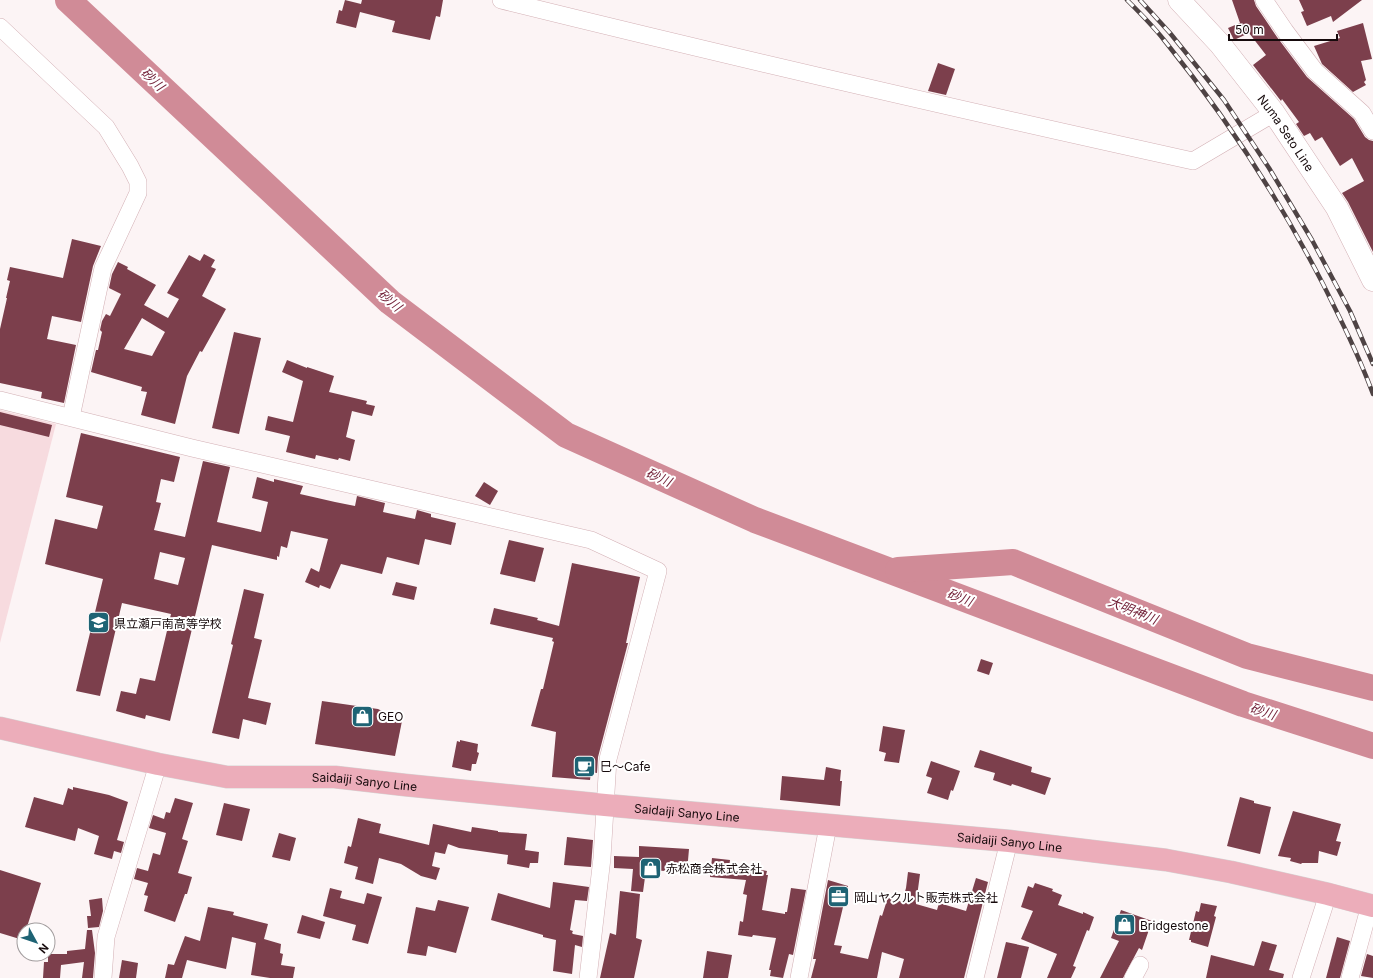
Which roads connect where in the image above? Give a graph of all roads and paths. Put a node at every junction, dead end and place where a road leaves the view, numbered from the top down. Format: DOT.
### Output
graph roads {
  1 [pos="501,0"];
  2 [pos="1179,0"];
  3 [pos="1264,0"];
  4 [pos="0,27"];
  5 [pos="1274,113"];
  6 [pos="1373,131"];
  7 [pos="1373,280"];
  8 [pos="0,400"];
  9 [pos="71,417"];
  10 [pos="0,728"];
  11 [pos="158,764"];
  12 [pos="605,805"];
  13 [pos="828,826"];
  14 [pos="1009,842"];
  15 [pos="1328,894"];
  16 [pos="1371,906"];
  17 [pos="103,978"];
  18 [pos="588,978"];
  19 [pos="799,978"];
  20 [pos="975,978"];
  21 [pos="1301,978"];
  22 [pos="1350,978"];
  1 -- 5 [label="street"];
  2 -- 5 [label="main road, Numa Seto Line"];
  3 -- 6 [label="street"];
  4 -- 9 [label="street"];
  5 -- 7 [label="main road, Numa Seto Line"];
  8 -- 9 [label="street"];
  9 -- 12 [label="street"];
  10 -- 11 [label="main road, Saidaiji Sanyo Line"];
  11 -- 12 [label="main road, Saidaiji Sanyo Line"];
  11 -- 17 [label="street"];
  12 -- 13 [label="main road, Saidaiji Sanyo Line"];
  12 -- 18 [label="street"];
  13 -- 14 [label="main road, Saidaiji Sanyo Line"];
  13 -- 19 [label="street"];
  14 -- 15 [label="main road, Saidaiji Sanyo Line"];
  14 -- 20 [label="street"];
  15 -- 16 [label="main road, Saidaiji Sanyo Line"];
  15 -- 21 [label="street"];
  16 -- 22 [label="street"];
}
